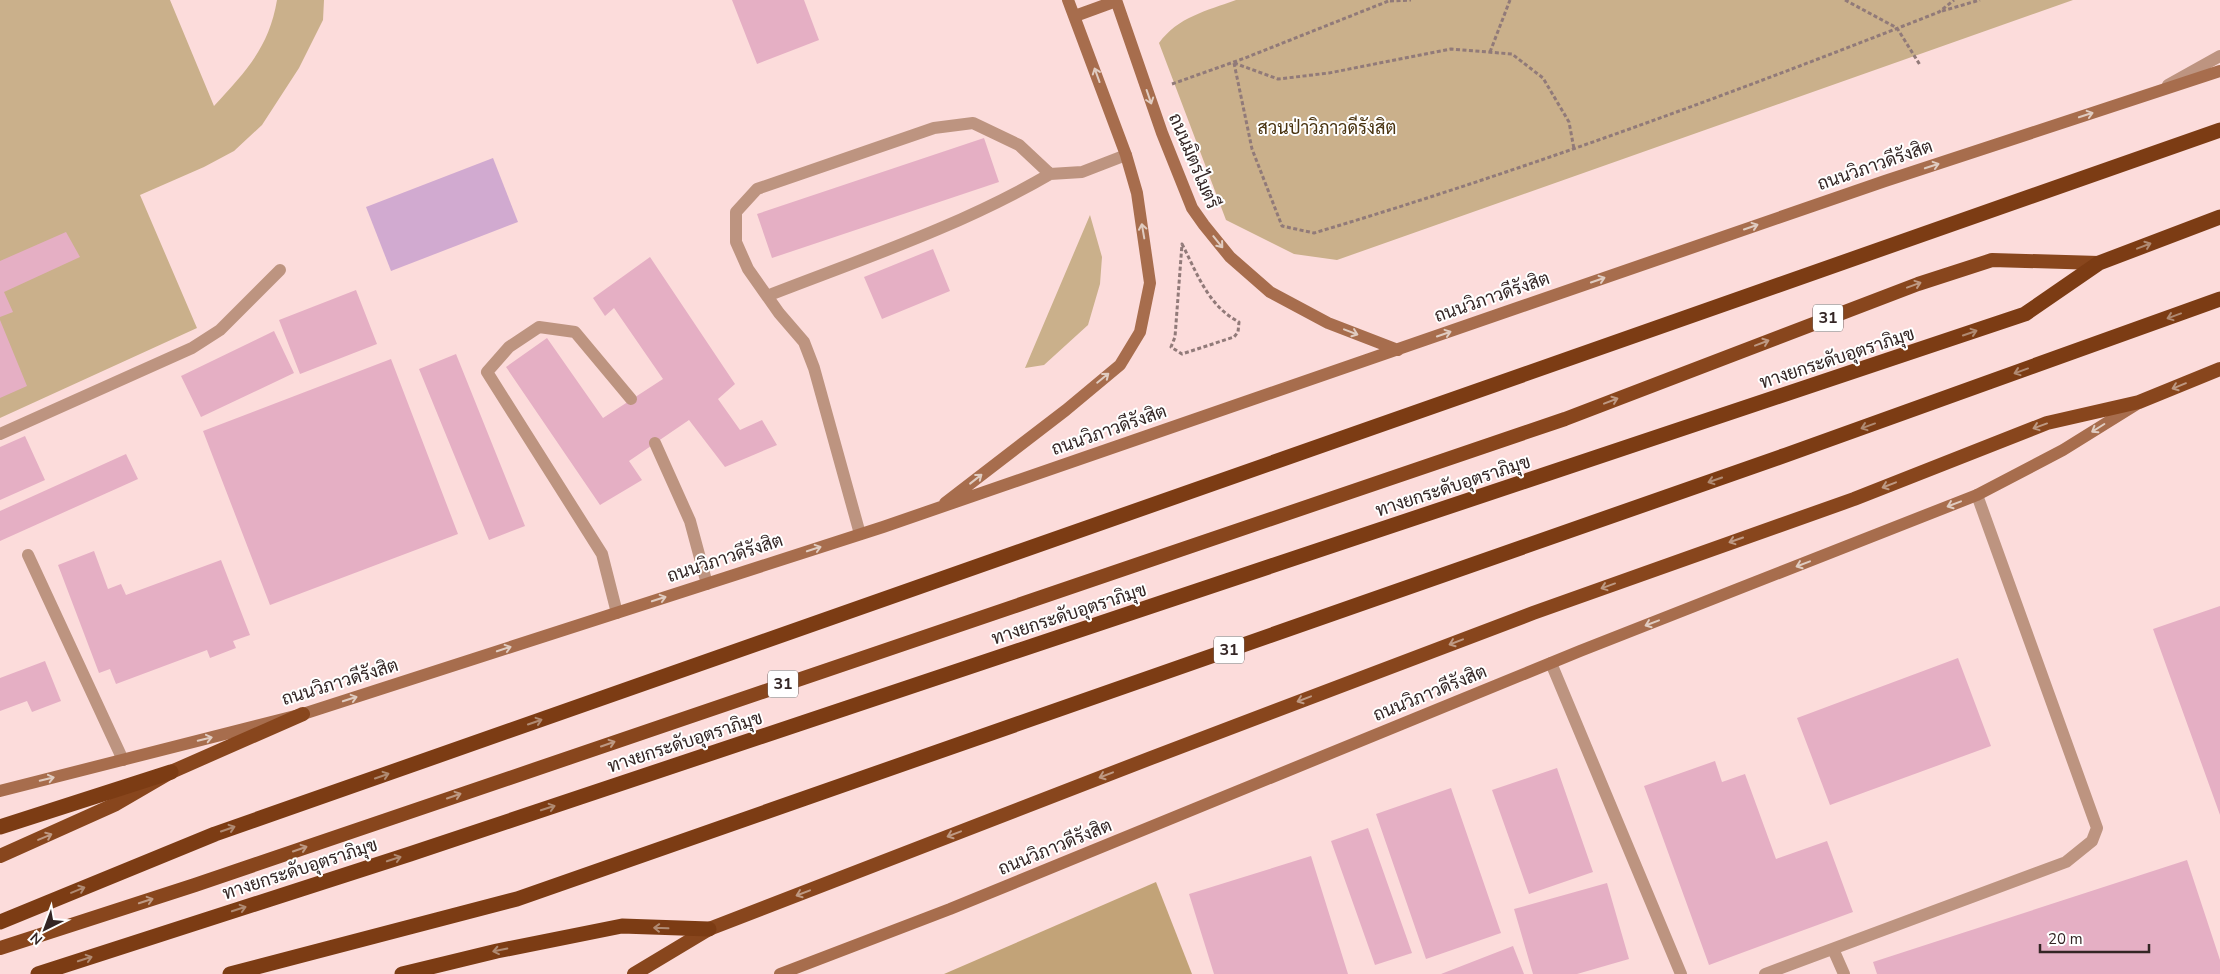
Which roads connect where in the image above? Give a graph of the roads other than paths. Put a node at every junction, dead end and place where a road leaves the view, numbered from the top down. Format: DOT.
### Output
graph roads {
  1 [pos="1068,0"];
  2 [pos="1117,0"];
  3 [pos="1075,16"];
  4 [pos="2220,56"];
  5 [pos="2220,71"];
  6 [pos="2150,94"];
  7 [pos="2220,130"];
  8 [pos="1126,155"];
  9 [pos="1050,174"];
  10 [pos="2220,217"];
  11 [pos="2099,263"];
  12 [pos="280,270"];
  13 [pos="767,296"];
  14 [pos="2220,299"];
  15 [pos="1398,350"];
  16 [pos="2220,369"];
  17 [pos="631,399"];
  18 [pos="2139,402"];
  19 [pos="0,434"];
  20 [pos="655,443"];
  21 [pos="1977,495"];
  22 [pos="937,509"];
  23 [pos="860,534"];
  24 [pos="28,555"];
  25 [pos="707,584"];
  26 [pos="617,613"];
  27 [pos="1551,663"];
  28 [pos="303,714"];
  29 [pos="123,760"];
  30 [pos="171,772"];
  31 [pos="0,791"];
  32 [pos="0,827"];
  33 [pos="0,856"];
  34 [pos="0,922"];
  35 [pos="709,929"];
  36 [pos="0,948"];
  37 [pos="1834,949"];
  38 [pos="38,974"];
  39 [pos="230,974"];
  40 [pos="402,974"];
  41 [pos="634,974"];
  42 [pos="780,974"];
  43 [pos="1681,974"];
  44 [pos="1765,974"];
  45 [pos="1844,974"];
  1 -- 3 [label="main road"];
  2 -- 3 [label="main road"];
  2 -- 15 [label="main road, ถนนมิตรไมตรี, one-way"];
  8 -- 3 [label="main road, one-way"];
  4 -- 6 [label="street"];
  5 -- 6 [label="main road, ถนนวิภาวดีรังสิต"];
  15 -- 6 [label="main road, ถนนวิภาวดีรังสิต, one-way"];
  34 -- 7 [label="highway, one-way"];
  8 -- 9 [label="street"];
  22 -- 8 [label="main road, one-way"];
  9 -- 13 [label="street"];
  9 -- 13 [label="street"];
  11 -- 10 [label="highway, ทางยกระดับอุตราภิมุข, one-way"];
  36 -- 11 [label="highway, 31, one-way"];
  38 -- 11 [label="highway, ทางยกระดับอุตราภิมุข / 31, one-way"];
  12 -- 19 [label="street"];
  13 -- 23 [label="street"];
  14 -- 39 [label="highway, 31, one-way"];
  15 -- 22 [label="main road, ถนนวิภาวดีรังสิต"];
  16 -- 18 [label="highway, ถนนวิภาวดีรังสิต, one-way"];
  17 -- 26 [label="street"];
  18 -- 21 [label="main road, ถนนวิภาวดีรังสิต, one-way"];
  18 -- 35 [label="highway, ถนนวิภาวดีรังสิต, one-way"];
  20 -- 25 [label="street"];
  21 -- 27 [label="main road, ถนนวิภาวดีรังสิต, one-way"];
  21 -- 37 [label="street"];
  22 -- 23 [label="main road, ถนนวิภาวดีรังสิต"];
  25 -- 23 [label="main road, ถนนวิภาวดีรังสิต, one-way"];
  24 -- 29 [label="street"];
  26 -- 25 [label="main road, ถนนวิภาวดีรังสิต, one-way"];
  28 -- 26 [label="main road, ถนนวิภาวดีรังสิต, one-way"];
  27 -- 42 [label="main road, ถนนวิภาวดีรังสิต"];
  27 -- 43 [label="street"];
  29 -- 28 [label="main road, ถนนวิภาวดีรังสิต, one-way"];
  28 -- 30 [label="highway"];
  31 -- 29 [label="main road, ถนนวิภาวดีรังสิต, one-way"];
  30 -- 32 [label="highway"];
  33 -- 30 [label="highway, one-way"];
  35 -- 40 [label="highway, one-way"];
  35 -- 41 [label="highway, ถนนวิภาวดีรังสิต"];
  37 -- 44 [label="street"];
  37 -- 45 [label="street"];
}
